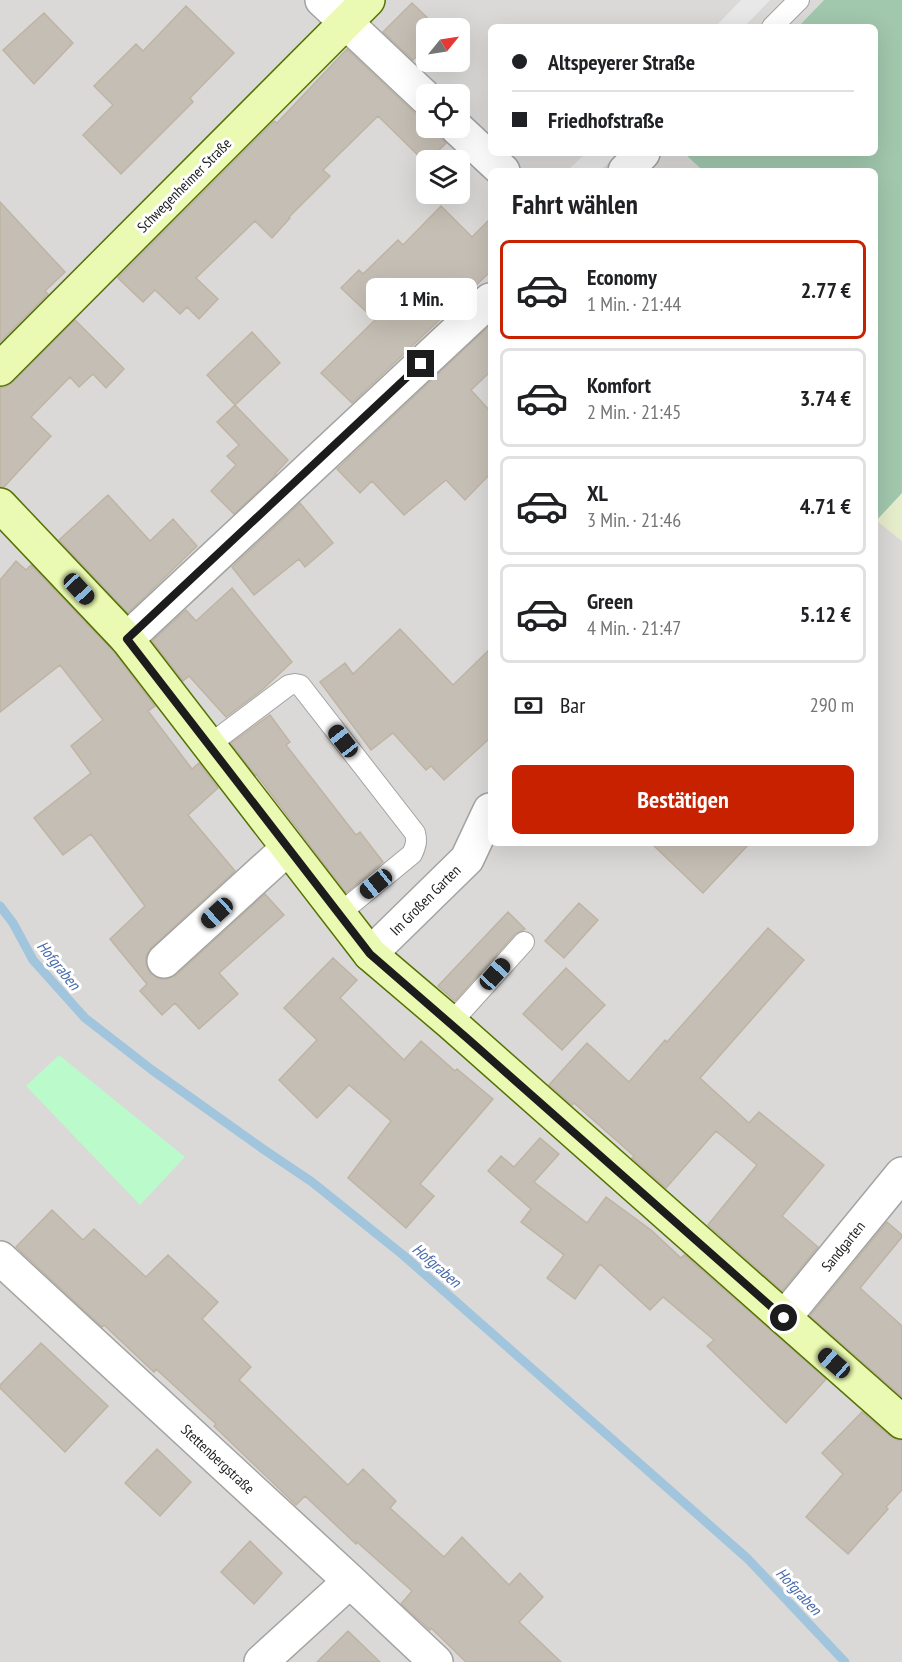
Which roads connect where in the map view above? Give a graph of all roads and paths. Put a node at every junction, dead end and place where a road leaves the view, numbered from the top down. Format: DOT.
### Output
graph roads {
  1 [pos="322,0"];
  2 [pos="799,0"];
  3 [pos="357,11"];
  4 [pos="775,24"];
  5 [pos="416,85"];
  6 [pos="468,138"];
  7 [pos="640,156"];
  8 [pos="500,168"];
  9 [pos="628,168"];
  10 [pos="488,302"];
  11 [pos="0,369"];
  12 [pos="0,504"];
  13 [pos="127,639"];
  14 [pos="209,745"];
  15 [pos="488,814"];
  16 [pos="288,848"];
  17 [pos="339,914"];
  18 [pos="524,942"];
  19 [pos="370,954"];
  20 [pos="164,961"];
  21 [pos="451,1023"];
  22 [pos="902,1174"];
  23 [pos="0,1258"];
  24 [pos="784,1318"];
  25 [pos="902,1422"];
  26 [pos="350,1581"];
  27 [pos="261,1662"];
  28 [pos="436,1662"];
  1 -- 3 [label="street"];
  2 -- 4 [label="lane"];
  3 -- 5 [label="street"];
  3 -- 11 [label="main road, Schwegenheimer Straße"];
  6 -- 8 [label="street"];
  7 -- 9 [label="street"];
  10 -- 13 [label="street"];
  12 -- 13 [label="main road"];
  13 -- 14 [label="main road"];
  14 -- 16 [label="main road"];
  14 -- 17 [label="lane"];
  15 -- 19 [label="street, Im Großen Garten"];
  16 -- 17 [label="main road"];
  16 -- 20 [label="street"];
  17 -- 19 [label="main road"];
  18 -- 21 [label="lane"];
  19 -- 21 [label="main road"];
  21 -- 24 [label="main road"];
  22 -- 24 [label="street, Sandgarten"];
  23 -- 26 [label="street, Stettenbergstraße"];
  24 -- 25 [label="main road"];
  26 -- 27 [label="street"];
  26 -- 28 [label="street, Stettenbergstraße"];
}
